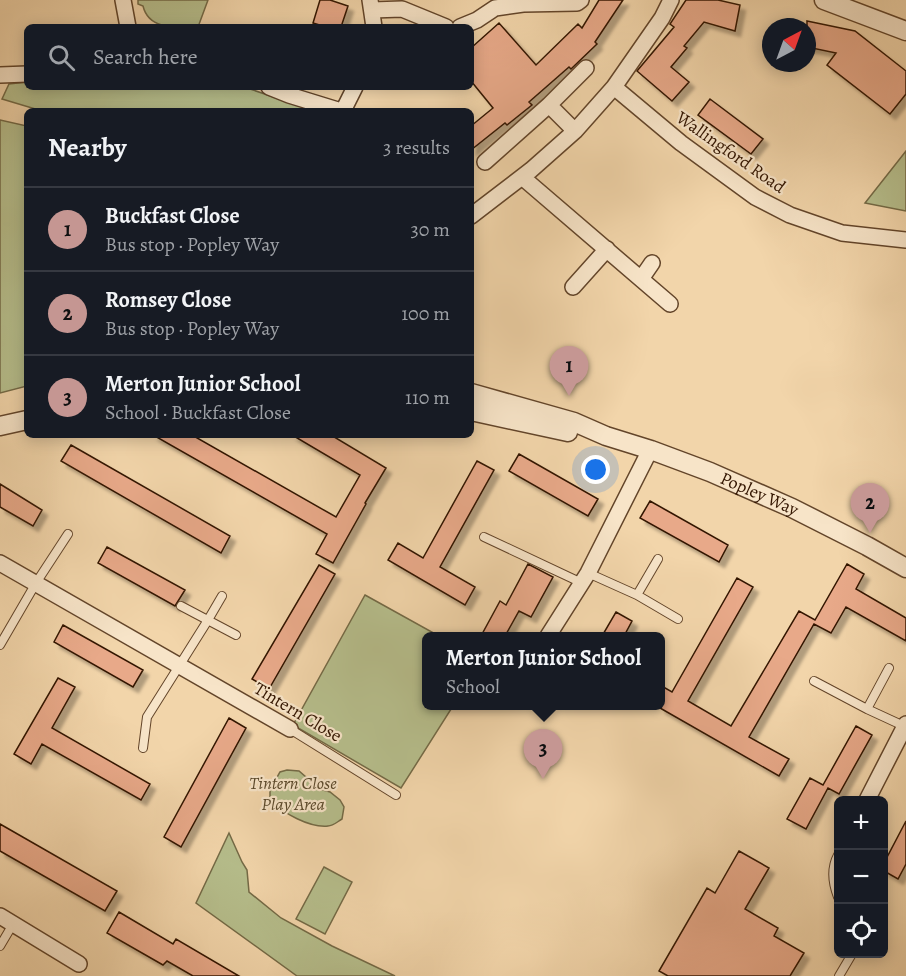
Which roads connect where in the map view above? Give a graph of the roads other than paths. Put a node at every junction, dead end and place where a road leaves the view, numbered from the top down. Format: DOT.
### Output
graph roads {
  1 [pos="123,0"];
  2 [pos="581,0"];
  3 [pos="670,0"];
  4 [pos="824,0"];
  5 [pos="369,4"];
  6 [pos="127,24"];
  7 [pos="373,24"];
  8 [pos="439,24"];
  9 [pos="467,24"];
  10 [pos="906,31"];
  11 [pos="586,68"];
  12 [pos="24,74"];
  13 [pos="0,75"];
  14 [pos="614,87"];
  15 [pos="276,90"];
  16 [pos="353,90"];
  17 [pos="549,105"];
  18 [pos="332,108"];
  19 [pos="344,108"];
  20 [pos="575,132"];
  21 [pos="484,162"];
  22 [pos="522,177"];
  23 [pos="474,214"];
  24 [pos="906,240"];
  25 [pos="607,249"];
  26 [pos="652,263"];
  27 [pos="641,279"];
  28 [pos="573,287"];
  29 [pos="670,304"];
  30 [pos="474,394"];
  31 [pos="474,412"];
  32 [pos="24,421"];
  33 [pos="0,426"];
  34 [pos="606,436"];
  35 [pos="651,450"];
  36 [pos="68,534"];
  37 [pos="484,537"];
  38 [pos="658,560"];
  39 [pos="0,562"];
  40 [pos="906,568"];
  41 [pos="585,578"];
  42 [pos="36,583"];
  43 [pos="637,595"];
  44 [pos="222,596"];
  45 [pos="181,606"];
  46 [pos="678,619"];
  47 [pos="208,620"];
  48 [pos="551,632"];
  49 [pos="236,635"];
  50 [pos="0,645"];
  51 [pos="179,665"];
  52 [pos="889,668"];
  53 [pos="814,681"];
  54 [pos="867,710"];
  55 [pos="906,725"];
  56 [pos="290,729"];
  57 [pos="142,748"];
  58 [pos="396,795"];
  59 [pos="870,796"];
  60 [pos="7,920"];
  61 [pos="0,946"];
  62 [pos="850,958"];
  63 [pos="78,964"];
  64 [pos="839,976"];
  1 -- 6 [label="street"];
  2 -- 9 [label="street"];
  3 -- 14 [label="street"];
  4 -- 10 [label="street"];
  5 -- 7 [label="street"];
  5 -- 8 [label="street"];
  11 -- 17 [label="street"];
  12 -- 13 [label="street"];
  14 -- 20 [label="street"];
  14 -- 24 [label="street, Wallingford Road"];
  15 -- 18 [label="street"];
  16 -- 19 [label="street"];
  17 -- 20 [label="street"];
  17 -- 21 [label="street"];
  20 -- 22 [label="street"];
  22 -- 23 [label="street"];
  22 -- 25 [label="street"];
  25 -- 27 [label="street"];
  25 -- 28 [label="street"];
  26 -- 27 [label="street"];
  27 -- 29 [label="street"];
  30 -- 34 [label="street, Popley Way"];
  31 -- 34 [label="street, Popley Way"];
  32 -- 33 [label="street"];
  34 -- 35 [label="street, Popley Way"];
  35 -- 40 [label="street, Popley Way"];
  35 -- 41 [label="street"];
  36 -- 42 [label="lane"];
  37 -- 41 [label="lane"];
  38 -- 43 [label="lane"];
  39 -- 42 [label="street, Tintern Close"];
  41 -- 43 [label="lane"];
  41 -- 48 [label="street"];
  42 -- 50 [label="lane"];
  42 -- 51 [label="street, Tintern Close"];
  43 -- 46 [label="lane"];
  44 -- 47 [label="lane"];
  45 -- 47 [label="lane"];
  47 -- 49 [label="lane"];
  47 -- 51 [label="lane"];
  51 -- 56 [label="street, Tintern Close"];
  51 -- 57 [label="lane"];
  52 -- 54 [label="lane"];
  53 -- 54 [label="lane"];
  54 -- 55 [label="lane"];
  55 -- 59 [label="street"];
  56 -- 58 [label="lane, Tintern Close"];
  60 -- 61 [label="lane"];
  60 -- 63 [label="street"];
  62 -- 64 [label="lane"];
}
